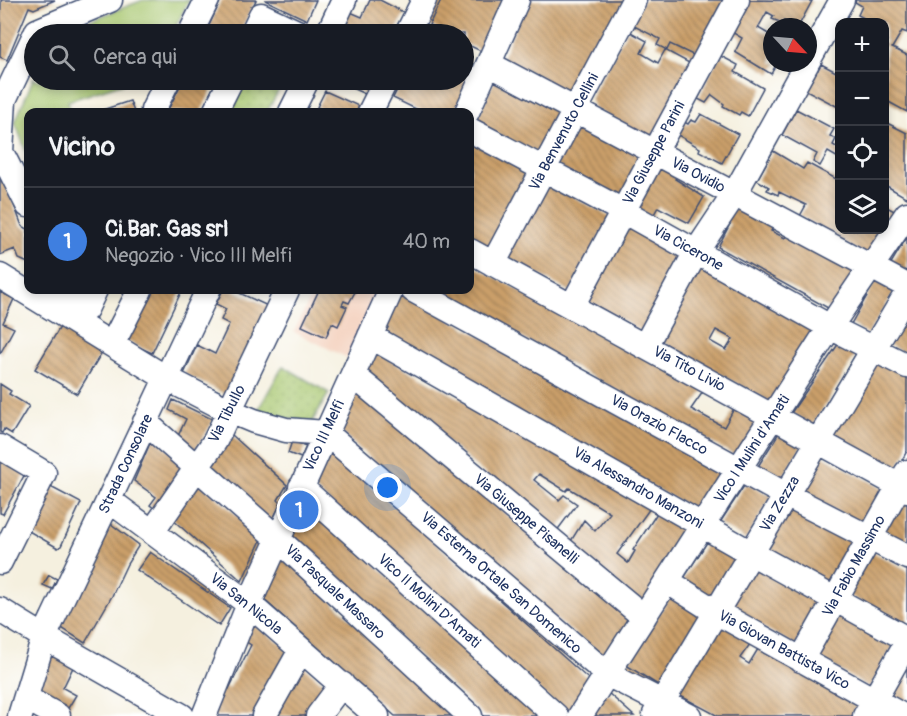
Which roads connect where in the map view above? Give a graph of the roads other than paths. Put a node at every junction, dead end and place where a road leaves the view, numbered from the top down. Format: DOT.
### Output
graph roads {
  1 [pos="110,0"];
  2 [pos="207,0"];
  3 [pos="344,0"];
  4 [pos="424,0"];
  5 [pos="517,0"];
  6 [pos="634,0"];
  7 [pos="737,0"];
  8 [pos="842,0"];
  9 [pos="54,24"];
  10 [pos="195,24"];
  11 [pos="257,24"];
  12 [pos="280,24"];
  13 [pos="333,24"];
  14 [pos="412,24"];
  15 [pos="817,44"];
  16 [pos="24,57"];
  17 [pos="489,64"];
  18 [pos="802,72"];
  19 [pos="163,90"];
  20 [pos="226,90"];
  21 [pos="302,90"];
  22 [pos="381,90"];
  23 [pos="2,98"];
  24 [pos="154,108"];
  25 [pos="217,108"];
  26 [pos="293,108"];
  27 [pos="372,108"];
  28 [pos="468,108"];
  29 [pos="575,109"];
  30 [pos="474,132"];
  31 [pos="1,152"];
  32 [pos="654,153"];
  33 [pos="544,170"];
  34 [pos="734,195"];
  35 [pos="24,197"];
  36 [pos="623,211"];
  37 [pos="907,214"];
  38 [pos="696,252"];
  39 [pos="474,253"];
  40 [pos="0,260"];
  41 [pos="493,264"];
  42 [pos="872,266"];
  43 [pos="24,275"];
  44 [pos="0,276"];
  45 [pos="24,286"];
  46 [pos="907,286"];
  47 [pos="907,293"];
  48 [pos="42,294"];
  49 [pos="93,294"];
  50 [pos="138,294"];
  51 [pos="206,294"];
  52 [pos="285,294"];
  53 [pos="389,294"];
  54 [pos="420,294"];
  55 [pos="59,301"];
  56 [pos="572,306"];
  57 [pos="830,327"];
  58 [pos="118,333"];
  59 [pos="370,336"];
  60 [pos="645,346"];
  61 [pos="874,348"];
  62 [pos="907,366"];
  63 [pos="353,375"];
  64 [pos="166,378"];
  65 [pos="230,411"];
  66 [pos="773,415"];
  67 [pos="146,422"];
  68 [pos="326,433"];
  69 [pos="818,441"];
  70 [pos="0,447"];
  71 [pos="198,467"];
  72 [pos="739,469"];
  73 [pos="904,482"];
  74 [pos="301,487"];
  75 [pos="786,495"];
  76 [pos="109,500"];
  77 [pos="8,525"];
  78 [pos="703,525"];
  79 [pos="153,531"];
  80 [pos="870,537"];
  81 [pos="278,539"];
  82 [pos="751,553"];
  83 [pos="907,557"];
  84 [pos="0,561"];
  85 [pos="667,581"];
  86 [pos="836,599"];
  87 [pos="249,604"];
  88 [pos="0,610"];
  89 [pos="716,612"];
  90 [pos="644,617"];
  91 [pos="44,638"];
  92 [pos="907,640"];
  93 [pos="301,650"];
  94 [pos="801,660"];
  95 [pos="607,674"];
  96 [pos="342,684"];
  97 [pos="23,707"];
  98 [pos="869,708"];
  99 [pos="658,709"];
  100 [pos="58,716"];
  101 [pos="182,716"];
  102 [pos="204,716"];
  103 [pos="264,716"];
  104 [pos="318,716"];
  105 [pos="377,716"];
  106 [pos="470,716"];
  107 [pos="556,716"];
  108 [pos="580,716"];
  109 [pos="689,716"];
  110 [pos="903,716"];
  1 -- 9 [label="street"];
  2 -- 10 [label="street"];
  3 -- 13 [label="street"];
  4 -- 14 [label="street"];
  5 -- 17 [label="street"];
  6 -- 29 [label="street, Via Benvenuto Cellini"];
  7 -- 32 [label="street, Via Giuseppe Parini"];
  8 -- 15 [label="street"];
  11 -- 12 [label="street"];
  16 -- 23 [label="street"];
  17 -- 28 [label="street"];
  17 -- 29 [label="street, Via Ovidio"];
  18 -- 34 [label="street"];
  19 -- 24 [label="street"];
  20 -- 25 [label="street"];
  21 -- 26 [label="street"];
  22 -- 27 [label="street"];
  23 -- 31 [label="street"];
  29 -- 32 [label="street, Via Ovidio"];
  29 -- 33 [label="street, Via Benvenuto Cellini"];
  30 -- 33 [label="street, Via Cicerone"];
  31 -- 35 [label="street"];
  32 -- 34 [label="street, Via Ovidio"];
  32 -- 36 [label="street, Via Giuseppe Parini"];
  33 -- 36 [label="street, Via Cicerone"];
  33 -- 41 [label="street, Via Benvenuto Cellini"];
  34 -- 38 [label="street"];
  34 -- 42 [label="street, Via Ovidio"];
  36 -- 38 [label="street, Via Cicerone"];
  36 -- 56 [label="street, Via Giuseppe Parini"];
  37 -- 42 [label="street, Vico I Mulini d'Amati"];
  38 -- 57 [label="street, Via Cicerone"];
  38 -- 60 [label="street"];
  39 -- 41 [label="street, Via Tito Livio"];
  40 -- 43 [label="street"];
  41 -- 56 [label="street, Via Tito Livio"];
  42 -- 46 [label="street, Via Ovidio"];
  42 -- 57 [label="street, Vico I Mulini d'Amati"];
  44 -- 45 [label="street"];
  47 -- 61 [label="street, Via Zezza"];
  48 -- 55 [label="street"];
  49 -- 55 [label="street"];
  50 -- 58 [label="street"];
  51 -- 64 [label="street, Strada Consolare"];
  52 -- 65 [label="street, Via Tibullo"];
  53 -- 59 [label="street, Vico III Melfi"];
  54 -- 72 [label="street, Via Orazio Flacco"];
  55 -- 64 [label="street"];
  56 -- 60 [label="street, Via Tito Livio"];
  57 -- 61 [label="street, Via Cicerone"];
  57 -- 66 [label="street, Vico I Mulini d'Amati"];
  59 -- 63 [label="street, Vico III Melfi"];
  59 -- 78 [label="street, Via Alessandro Manzoni"];
  60 -- 66 [label="street, Via Tito Livio"];
  61 -- 62 [label="street, Via Cicerone"];
  61 -- 69 [label="street, Via Zezza"];
  63 -- 68 [label="street, Vico III Melfi"];
  63 -- 90 [label="street, Via Giuseppe Pisanelli"];
  64 -- 65 [label="street"];
  64 -- 67 [label="street, Strada Consolare"];
  65 -- 68 [label="street"];
  65 -- 71 [label="street, Via Tibullo"];
  66 -- 69 [label="street, Via Tito Livio"];
  66 -- 72 [label="street, Vico I Mulini d'Amati"];
  67 -- 71 [label="street, Via Pasquale Massaro"];
  67 -- 76 [label="street, Strada Consolare"];
  68 -- 74 [label="street, Vico III Melfi"];
  68 -- 95 [label="street, Via Esterna Ortale San Domenico"];
  69 -- 73 [label="street, Via Tito Livio"];
  69 -- 75 [label="street, Via Zezza"];
  70 -- 77 [label="street"];
  71 -- 79 [label="street, Via Tibullo"];
  71 -- 81 [label="street, Via Pasquale Massaro"];
  72 -- 75 [label="street, Via Orazio Flacco"];
  72 -- 78 [label="street, Vico I Mulini d'Amati"];
  73 -- 80 [label="street, Via Fabio Massimo"];
  74 -- 81 [label="street, Vico III Melfi"];
  74 -- 107 [label="street, Vico II Molini D'Amati"];
  75 -- 80 [label="street, Via Orazio Flacco"];
  75 -- 82 [label="street, Via Zezza"];
  76 -- 79 [label="street, Via San Nicola"];
  76 -- 91 [label="street, Strada Consolare"];
  77 -- 84 [label="street"];
  78 -- 82 [label="street, Via Alessandro Manzoni"];
  78 -- 85 [label="street, Vico I Mulini d'Amati"];
  79 -- 87 [label="street, Via San Nicola"];
  80 -- 83 [label="street, Via Orazio Flacco"];
  80 -- 86 [label="street, Via Fabio Massimo"];
  81 -- 87 [label="street, Vico III Melfi"];
  81 -- 106 [label="street, Via Pasquale Massaro"];
  82 -- 86 [label="street, Via Alessandro Manzoni"];
  82 -- 89 [label="street, Via Zezza"];
  85 -- 89 [label="street, Via Giovan Battista Vico"];
  85 -- 90 [label="street, Vico I Mulini d'Amati"];
  86 -- 92 [label="street, Via Alessandro Manzoni"];
  86 -- 94 [label="street, Via Fabio Massimo"];
  87 -- 93 [label="street, Via San Nicola"];
  87 -- 102 [label="street, Vico III Melfi"];
  88 -- 91 [label="street"];
  89 -- 94 [label="street, Via Giovan Battista Vico"];
  89 -- 99 [label="street, Via Zezza"];
  90 -- 95 [label="street, Vico I Mulini d'Amati"];
  91 -- 97 [label="street, Strada Consolare"];
  91 -- 101 [label="street"];
  92 -- 98 [label="street"];
  93 -- 96 [label="street, Via San Nicola"];
  93 -- 103 [label="street"];
  94 -- 98 [label="street, Via Giovan Battista Vico"];
  95 -- 99 [label="street, Via Esterna Ortale San Domenico"];
  95 -- 108 [label="street, Vico I Mulini d'Amati"];
  96 -- 104 [label="street"];
  96 -- 105 [label="street, Via San Nicola"];
  97 -- 100 [label="street"];
  98 -- 110 [label="street, Via Giovan Battista Vico"];
  99 -- 109 [label="street, Via Esterna Ortale San Domenico"];
}
